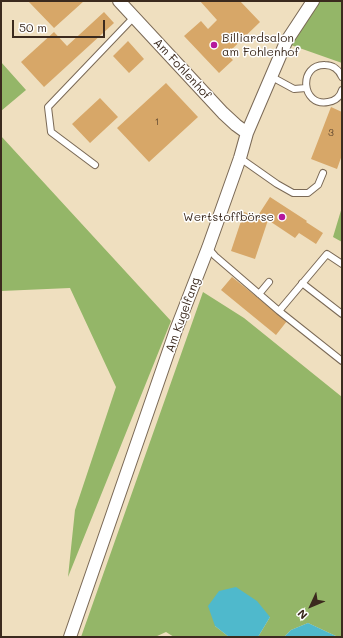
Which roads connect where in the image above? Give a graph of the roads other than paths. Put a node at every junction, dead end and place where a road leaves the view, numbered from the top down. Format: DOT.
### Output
graph roads {
  1 [pos="119,1"];
  2 [pos="314,1"];
  3 [pos="134,17"];
  4 [pos="272,77"];
  5 [pos="342,77"];
  6 [pos="306,88"];
  7 [pos="342,90"];
  8 [pos="247,133"];
  9 [pos="240,158"];
  10 [pos="95,165"];
  11 [pos="323,173"];
  12 [pos="208,248"];
  13 [pos="342,264"];
  14 [pos="269,282"];
  15 [pos="302,283"];
  16 [pos="259,294"];
  17 [pos="279,311"];
  18 [pos="342,314"];
  19 [pos="342,361"];
  20 [pos="70,637"];
  1 -- 3 [label="street, Am Fohlenhof"];
  2 -- 4 [label="street, Am Kugelfang"];
  3 -- 8 [label="street, Am Fohlenhof"];
  3 -- 10 [label="lane"];
  4 -- 6 [label="lane"];
  4 -- 8 [label="street, Am Kugelfang"];
  5 -- 6 [label="lane"];
  6 -- 7 [label="lane"];
  8 -- 9 [label="street, Am Kugelfang"];
  9 -- 11 [label="lane"];
  9 -- 12 [label="street, Am Kugelfang"];
  12 -- 16 [label="lane"];
  12 -- 20 [label="street, Am Kugelfang"];
  13 -- 15 [label="lane"];
  14 -- 16 [label="lane"];
  15 -- 17 [label="lane"];
  15 -- 18 [label="lane"];
  16 -- 17 [label="lane"];
  17 -- 19 [label="lane"];
}
